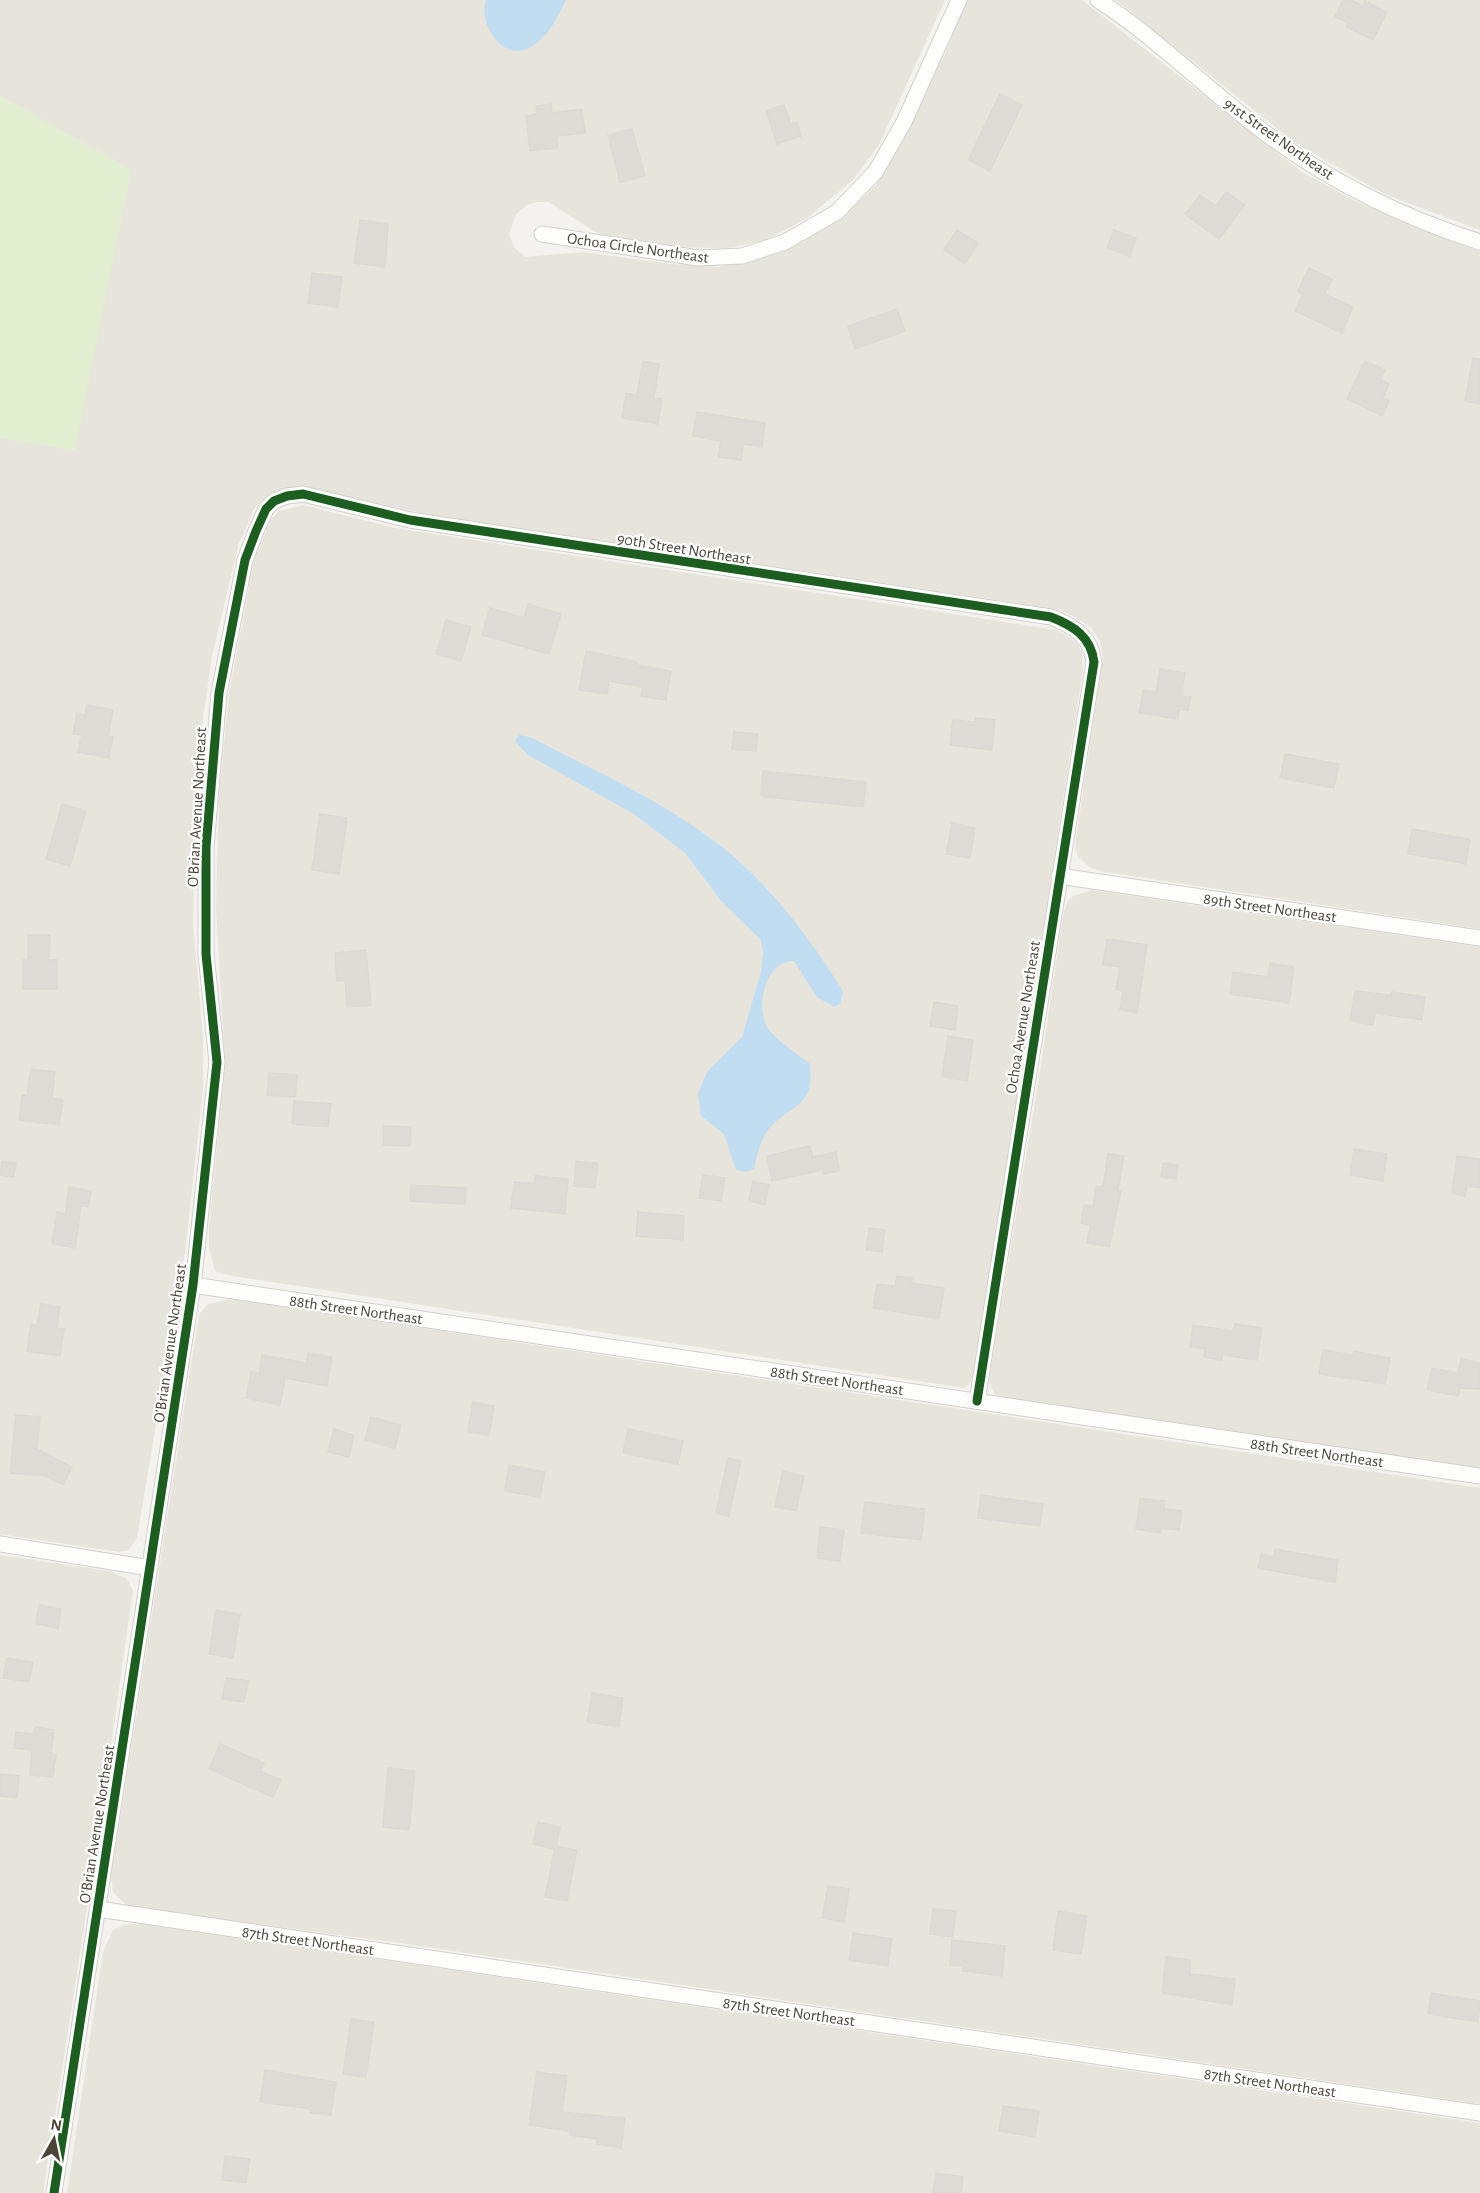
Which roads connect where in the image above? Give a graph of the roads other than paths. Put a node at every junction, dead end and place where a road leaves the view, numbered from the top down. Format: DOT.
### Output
graph roads {
  1 [pos="959,0"];
  2 [pos="1098,0"];
  3 [pos="542,234"];
  4 [pos="1480,242"];
  5 [pos="274,501"];
  6 [pos="1086,639"];
  7 [pos="1059,876"];
  8 [pos="1480,938"];
  9 [pos="193,1285"];
  10 [pos="977,1401"];
  11 [pos="1480,1476"];
  12 [pos="0,1544"];
  13 [pos="150,1568"];
  14 [pos="98,1909"];
  15 [pos="1480,2113"];
  16 [pos="54,2193"];
  1 -- 3 [label="street, Ochoa Circle Northeast"];
  2 -- 4 [label="street, 91st Street Northeast"];
  5 -- 6 [label="street, 90th Street Northeast"];
  5 -- 9 [label="street, O'Brian Avenue Northeast"];
  6 -- 7 [label="street, Ochoa Avenue Northeast"];
  7 -- 8 [label="street, 89th Street Northeast"];
  7 -- 10 [label="street, Ochoa Avenue Northeast"];
  9 -- 10 [label="street, 88th Street Northeast"];
  9 -- 13 [label="street, O'Brian Avenue Northeast"];
  10 -- 11 [label="street, 88th Street Northeast"];
  12 -- 13 [label="street"];
  13 -- 14 [label="street, O'Brian Avenue Northeast"];
  14 -- 15 [label="street, 87th Street Northeast"];
  14 -- 16 [label="street, O'Brian Avenue Northeast"];
}
